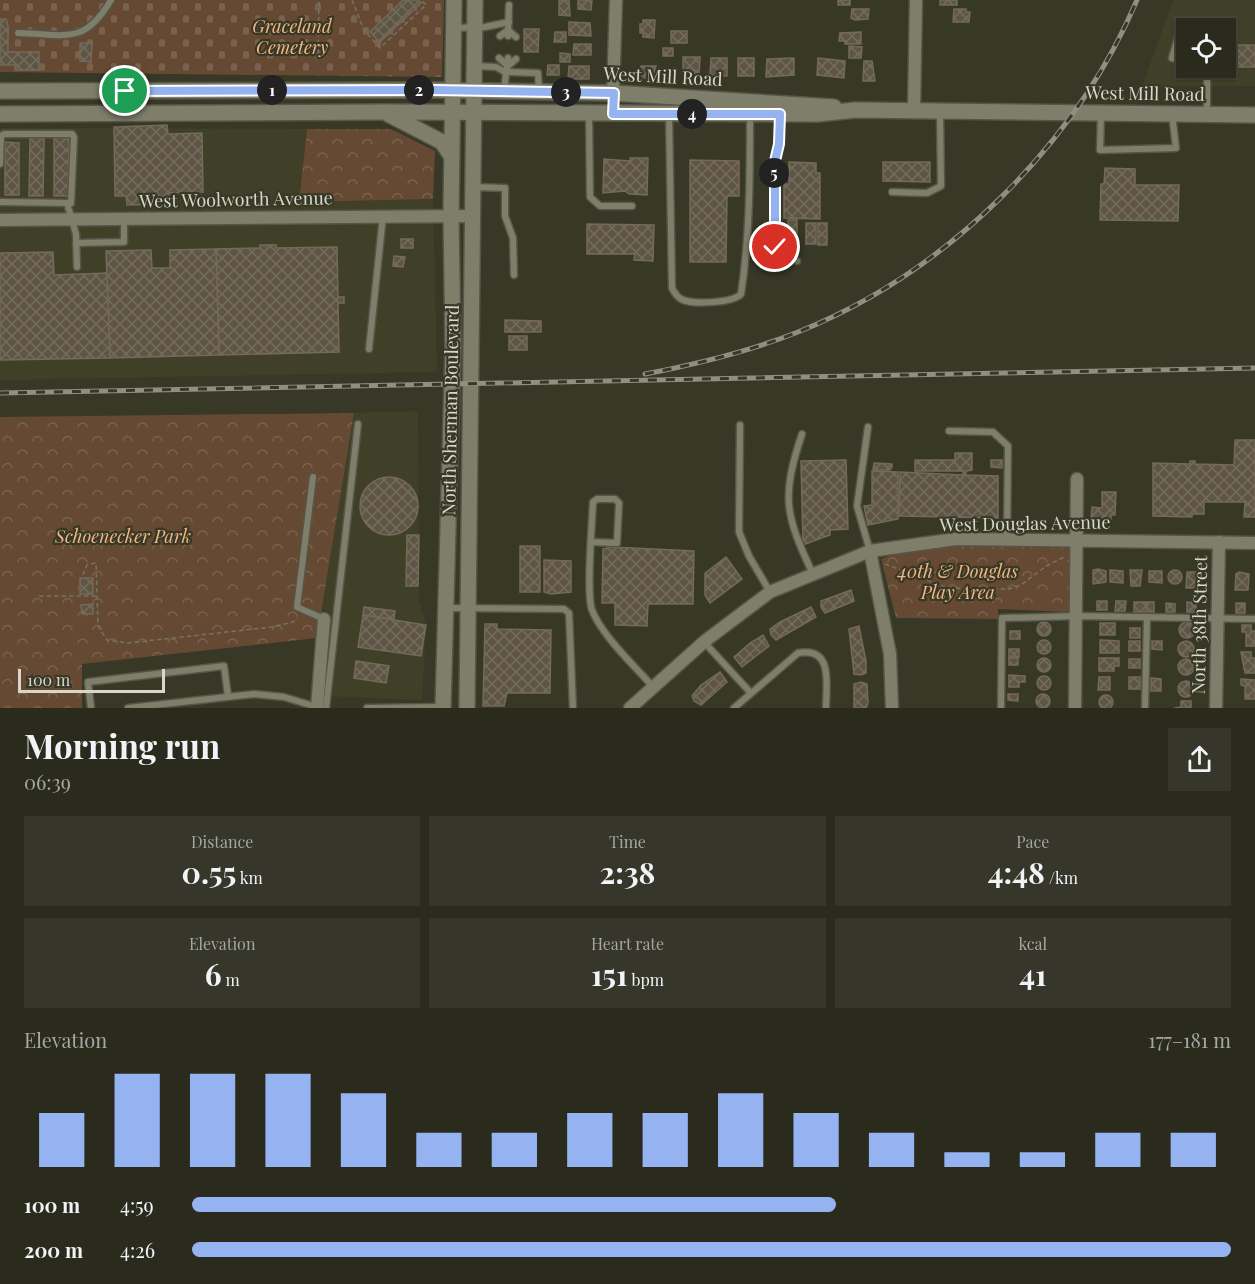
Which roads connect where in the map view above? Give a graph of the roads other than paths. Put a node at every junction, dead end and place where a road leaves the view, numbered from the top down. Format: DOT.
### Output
graph roads {
  1 [pos="111,0"];
  2 [pos="454,0"];
  3 [pos="475,0"];
  4 [pos="616,0"];
  5 [pos="916,0"];
  6 [pos="509,5"];
  7 [pos="509,22"];
  8 [pos="453,28"];
  9 [pos="475,28"];
  10 [pos="18,33"];
  11 [pos="508,33"];
  12 [pos="500,36"];
  13 [pos="516,37"];
  14 [pos="1176,44"];
  15 [pos="499,58"];
  16 [pos="508,58"];
  17 [pos="516,58"];
  18 [pos="1176,59"];
  19 [pos="475,66"];
  20 [pos="506,69"];
  21 [pos="1208,78"];
  22 [pos="0,91"];
  23 [pos="452,91"];
  24 [pos="474,91"];
  25 [pos="504,91"];
  26 [pos="539,92"];
  27 [pos="614,93"];
  28 [pos="855,110"];
  29 [pos="914,110"];
  30 [pos="940,111"];
  31 [pos="383,112"];
  32 [pos="474,112"];
  33 [pos="452,113"];
  34 [pos="1101,113"];
  35 [pos="0,114"];
  36 [pos="589,114"];
  37 [pos="613,114"];
  38 [pos="669,114"];
  39 [pos="750,114"];
  40 [pos="780,114"];
  41 [pos="1172,114"];
  42 [pos="1207,115"];
  43 [pos="1255,115"];
  44 [pos="452,156"];
  45 [pos="0,164"];
  46 [pos="472,187"];
  47 [pos="891,192"];
  48 [pos="0,202"];
  49 [pos="67,203"];
  50 [pos="632,206"];
  51 [pos="383,216"];
  52 [pos="451,216"];
  53 [pos="472,216"];
  54 [pos="70,219"];
  55 [pos="124,219"];
  56 [pos="0,220"];
  57 [pos="76,243"];
  58 [pos="797,261"];
  59 [pos="76,267"];
  60 [pos="514,275"];
  61 [pos="369,349"];
  62 [pos="358,424"];
  63 [pos="740,425"];
  64 [pos="868,427"];
  65 [pos="949,431"];
  66 [pos="802,434"];
  67 [pos="313,477"];
  68 [pos="1077,479"];
  69 [pos="1007,539"];
  70 [pos="1078,540"];
  71 [pos="592,542"];
  72 [pos="1219,542"];
  73 [pos="1255,543"];
  74 [pos="870,551"];
  75 [pos="813,574"];
  76 [pos="770,592"];
  77 [pos="446,608"];
  78 [pos="468,608"];
  79 [pos="1077,616"];
  80 [pos="1147,617"];
  81 [pos="324,619"];
  82 [pos="1218,619"];
  83 [pos="1255,619"];
  84 [pos="704,642"];
  85 [pos="654,687"];
  86 [pos="750,692"];
  87 [pos="228,696"];
  88 [pos="91,708"];
  89 [pos="128,708"];
  90 [pos="320,708"];
  91 [pos="367,708"];
  92 [pos="443,708"];
  93 [pos="467,708"];
  94 [pos="573,708"];
  95 [pos="630,708"];
  96 [pos="734,708"];
  97 [pos="826,708"];
  98 [pos="892,708"];
  99 [pos="1001,708"];
  100 [pos="1076,708"];
  101 [pos="1145,708"];
  102 [pos="1216,708"];
  1 -- 10 [label="lane"];
  2 -- 8 [label="main road, North Sherman Boulevard"];
  3 -- 9 [label="main road, North Sherman Boulevard"];
  4 -- 27 [label="street"];
  5 -- 29 [label="street"];
  6 -- 7 [label="lane"];
  7 -- 9 [label="lane"];
  7 -- 11 [label="lane"];
  8 -- 9 [label="lane"];
  8 -- 23 [label="main road, North Sherman Boulevard"];
  9 -- 19 [label="main road, North Sherman Boulevard"];
  11 -- 12 [label="lane"];
  11 -- 13 [label="lane"];
  14 -- 18 [label="lane"];
  15 -- 20 [label="lane"];
  16 -- 20 [label="lane"];
  17 -- 20 [label="lane"];
  19 -- 20 [label="lane"];
  19 -- 24 [label="main road, North Sherman Boulevard"];
  20 -- 25 [label="lane"];
  20 -- 26 [label="lane"];
  21 -- 42 [label="lane"];
  22 -- 23 [label="main road, West Mill Road"];
  23 -- 24 [label="main road, West Mill Road"];
  23 -- 33 [label="main road, North Sherman Boulevard"];
  24 -- 25 [label="main road, West Mill Road"];
  24 -- 32 [label="main road, North Sherman Boulevard"];
  25 -- 26 [label="main road, West Mill Road"];
  26 -- 27 [label="main road, West Mill Road"];
  27 -- 28 [label="main road, West Mill Road"];
  27 -- 37 [label="lane"];
  28 -- 29 [label="main road, West Mill Road"];
  28 -- 40 [label="main road, West Mill Road"];
  29 -- 30 [label="main road, West Mill Road"];
  30 -- 34 [label="main road, West Mill Road"];
  30 -- 47 [label="lane"];
  31 -- 33 [label="main road, West Mill Road"];
  31 -- 35 [label="main road, West Mill Road"];
  31 -- 44 [label="main road"];
  32 -- 33 [label="main road, West Mill Road"];
  32 -- 36 [label="main road, West Mill Road"];
  32 -- 46 [label="main road, North Sherman Boulevard"];
  33 -- 44 [label="main road, North Sherman Boulevard"];
  34 -- 41 [label="main road, West Mill Road"];
  34 -- 41 [label="lane"];
  36 -- 37 [label="main road, West Mill Road"];
  36 -- 50 [label="lane"];
  37 -- 38 [label="main road, West Mill Road"];
  38 -- 39 [label="main road, West Mill Road"];
  38 -- 39 [label="lane"];
  39 -- 40 [label="main road, West Mill Road"];
  40 -- 58 [label="lane"];
  41 -- 42 [label="main road, West Mill Road"];
  42 -- 43 [label="main road, West Mill Road"];
  44 -- 52 [label="main road, North Sherman Boulevard"];
  45 -- 49 [label="lane"];
  46 -- 53 [label="main road, North Sherman Boulevard"];
  46 -- 60 [label="lane"];
  48 -- 49 [label="lane"];
  49 -- 54 [label="lane"];
  51 -- 52 [label="street, West Woolworth Avenue"];
  51 -- 55 [label="street, West Woolworth Avenue"];
  51 -- 61 [label="lane"];
  52 -- 53 [label="street, West Woolworth Avenue"];
  52 -- 77 [label="main road, North Sherman Boulevard"];
  53 -- 78 [label="main road, North Sherman Boulevard"];
  54 -- 55 [label="street, West Woolworth Avenue"];
  54 -- 56 [label="street, West Woolworth Avenue"];
  54 -- 57 [label="lane"];
  55 -- 57 [label="lane"];
  57 -- 59 [label="lane"];
  62 -- 90 [label="lane"];
  63 -- 76 [label="lane"];
  64 -- 74 [label="lane"];
  65 -- 69 [label="lane"];
  66 -- 75 [label="lane"];
  67 -- 81 [label="lane"];
  68 -- 70 [label="street"];
  69 -- 70 [label="street, West Douglas Avenue"];
  69 -- 74 [label="street, West Douglas Avenue"];
  70 -- 72 [label="street, West Douglas Avenue"];
  70 -- 79 [label="street"];
  71 -- 71 [label="lane"];
  71 -- 85 [label="lane"];
  72 -- 73 [label="street, West Douglas Avenue"];
  72 -- 82 [label="street, North 38th Street"];
  74 -- 75 [label="street, West Douglas Avenue"];
  74 -- 98 [label="street"];
  75 -- 76 [label="street, West Douglas Avenue"];
  76 -- 84 [label="street, West Douglas Avenue"];
  77 -- 78 [label="lane"];
  77 -- 92 [label="main road, North Sherman Boulevard"];
  78 -- 93 [label="main road, North Sherman Boulevard"];
  78 -- 94 [label="lane"];
  79 -- 80 [label="lane"];
  79 -- 99 [label="lane"];
  79 -- 100 [label="street"];
  80 -- 82 [label="lane"];
  80 -- 101 [label="lane"];
  81 -- 90 [label="street"];
  82 -- 83 [label="lane"];
  82 -- 102 [label="street, North 38th Street"];
  84 -- 85 [label="street, West Douglas Avenue"];
  84 -- 86 [label="lane"];
  85 -- 95 [label="street, West Douglas Avenue"];
  86 -- 96 [label="lane"];
  86 -- 97 [label="lane"];
  87 -- 88 [label="lane"];
  87 -- 89 [label="lane"];
  87 -- 90 [label="lane"];
  91 -- 92 [label="lane"];
}
